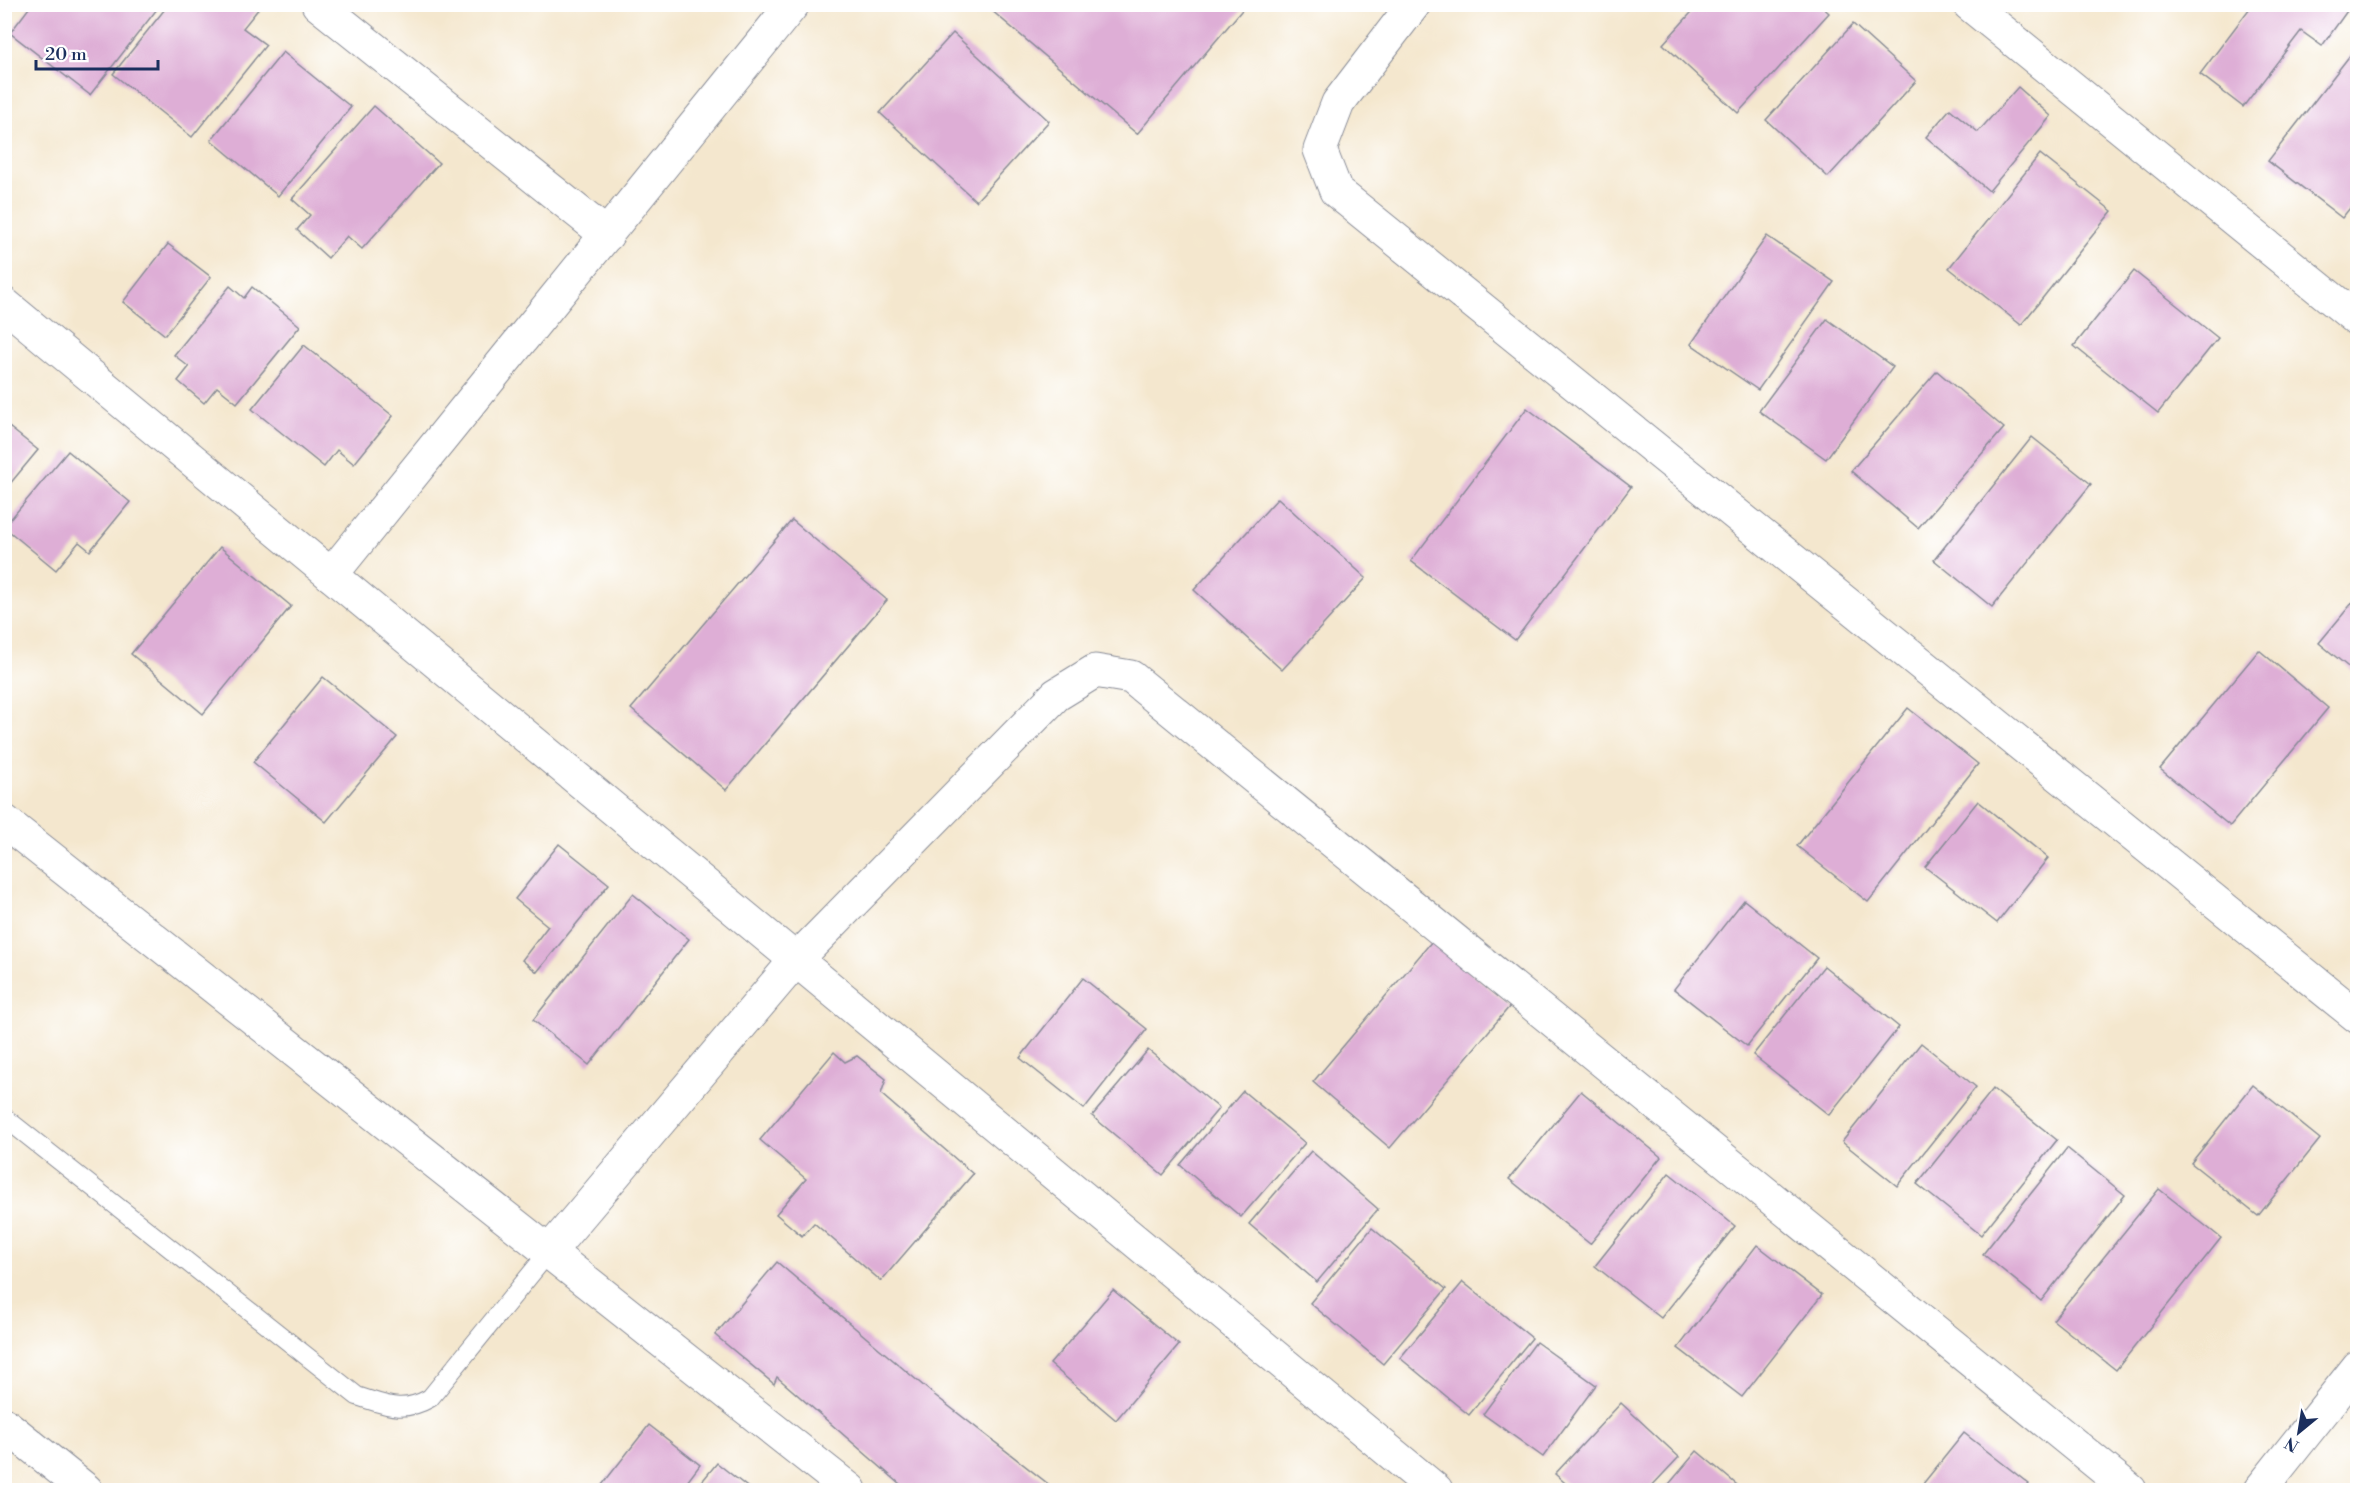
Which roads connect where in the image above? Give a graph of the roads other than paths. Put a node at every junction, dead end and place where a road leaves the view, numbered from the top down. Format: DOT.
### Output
graph roads {
  1 [pos="318,4"];
  2 [pos="794,4"];
  3 [pos="1414,4"];
  4 [pos="1969,4"];
  5 [pos="607,235"];
  6 [pos="4,304"];
  7 [pos="2358,320"];
  8 [pos="331,575"];
  9 [pos="4,821"];
  10 [pos="795,960"];
  11 [pos="2358,1017"];
  12 [pos="4,1117"];
  13 [pos="548,1253"];
  14 [pos="2358,1367"];
  15 [pos="4,1424"];
  16 [pos="86,1491"];
  17 [pos="850,1491"];
  18 [pos="1436,1491"];
  19 [pos="2130,1491"];
  20 [pos="2260,1491"];
  1 -- 5 [label="street"];
  2 -- 5 [label="street"];
  3 -- 11 [label="street"];
  4 -- 7 [label="street"];
  5 -- 8 [label="street"];
  6 -- 8 [label="street"];
  8 -- 10 [label="street"];
  9 -- 13 [label="street"];
  10 -- 13 [label="street"];
  10 -- 18 [label="street"];
  10 -- 19 [label="street"];
  12 -- 13 [label="lane"];
  13 -- 17 [label="street"];
  14 -- 20 [label="street"];
  15 -- 16 [label="street"];
}
